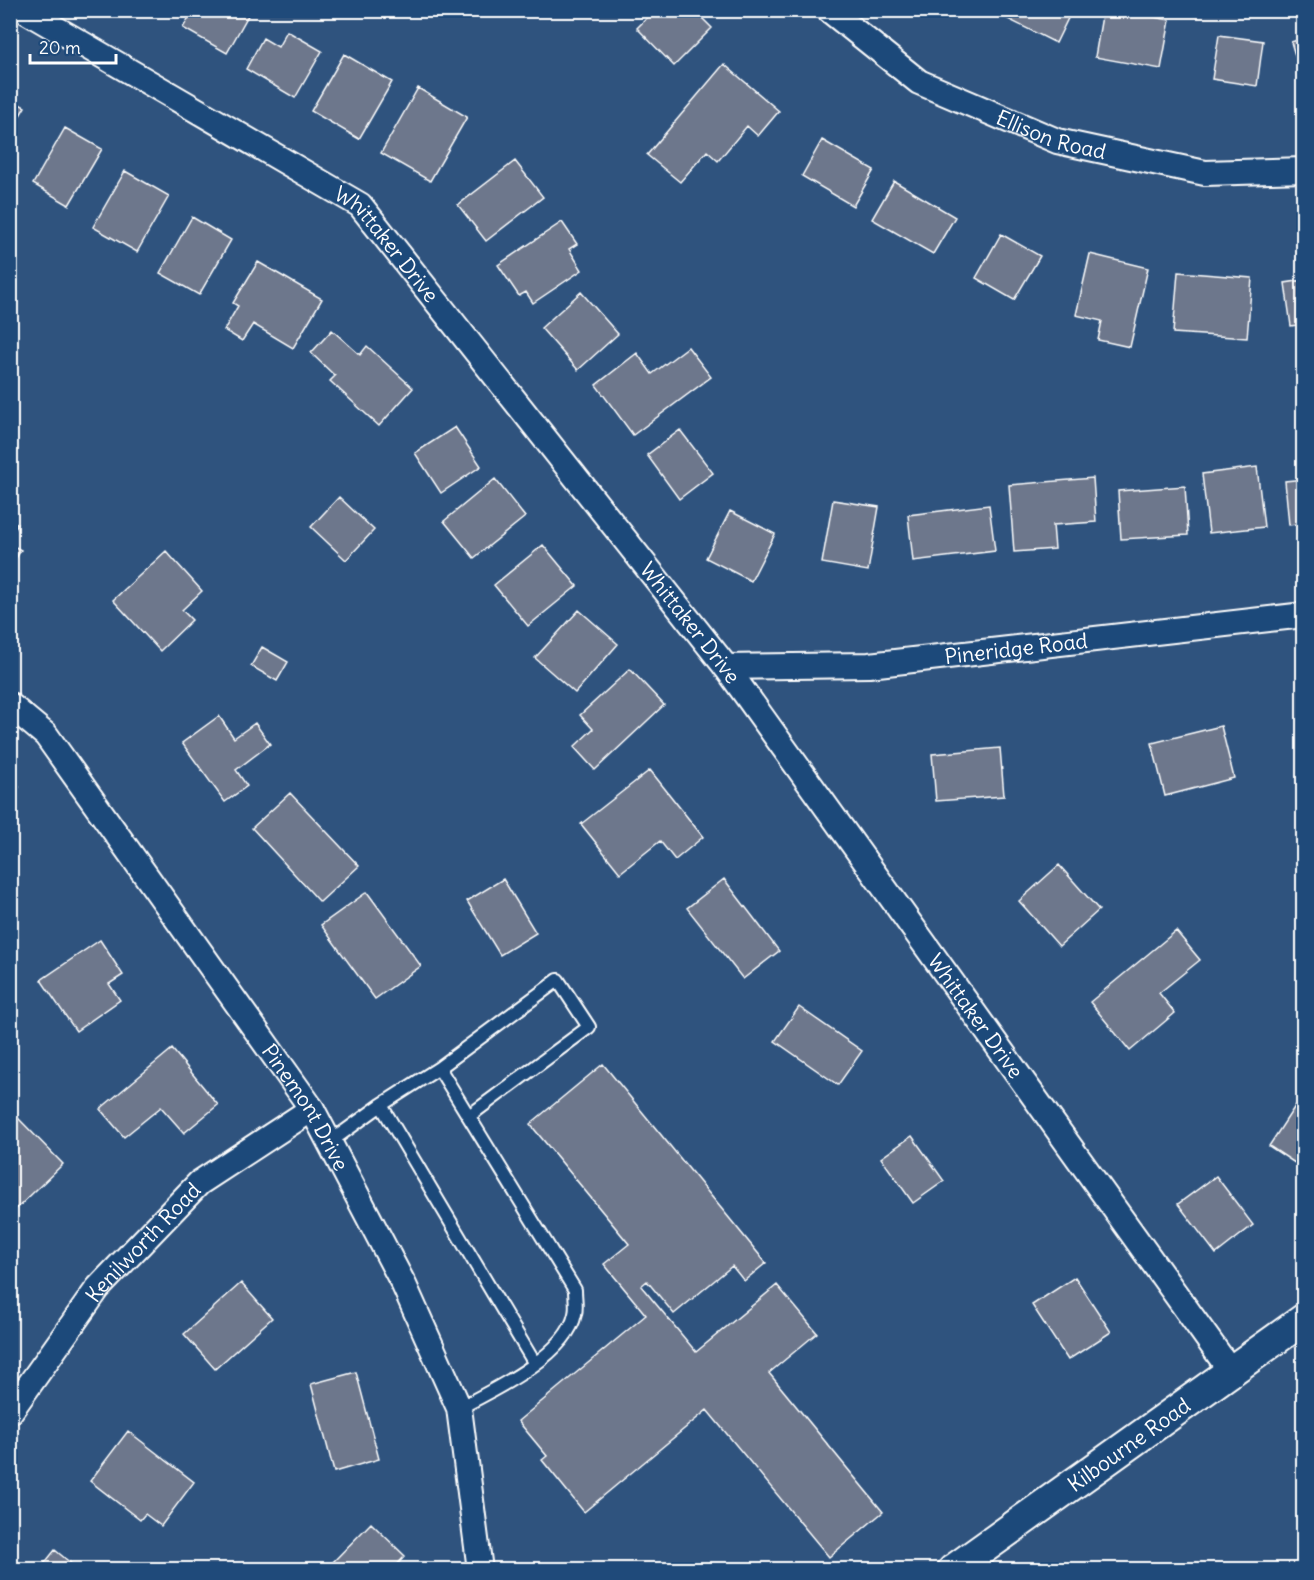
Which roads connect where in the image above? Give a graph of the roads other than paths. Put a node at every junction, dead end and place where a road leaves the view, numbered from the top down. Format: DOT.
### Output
graph roads {
  1 [pos="24,10"];
  2 [pos="829,10"];
  3 [pos="1304,170"];
  4 [pos="1304,615"];
  5 [pos="726,667"];
  6 [pos="10,705"];
  7 [pos="439,1068"];
  8 [pos="381,1105"];
  9 [pos="312,1109"];
  10 [pos="469,1116"];
  11 [pos="330,1142"];
  12 [pos="1304,1319"];
  13 [pos="536,1364"];
  14 [pos="1230,1370"];
  15 [pos="459,1408"];
  16 [pos="10,1412"];
  17 [pos="480,1569"];
  18 [pos="953,1569"];
  1 -- 5 [label="street, Whittaker Drive"];
  2 -- 3 [label="street, Ellison Road"];
  4 -- 5 [label="street, Pineridge Road"];
  5 -- 14 [label="street, Whittaker Drive"];
  6 -- 9 [label="street, Pinemont Drive"];
  7 -- 8 [label="lane"];
  7 -- 10 [label="lane"];
  7 -- 10 [label="lane"];
  8 -- 11 [label="lane"];
  8 -- 13 [label="lane"];
  9 -- 11 [label="street, Pinemont Drive"];
  9 -- 16 [label="street, Kenilworth Road"];
  10 -- 13 [label="lane"];
  11 -- 15 [label="street, Pinemont Drive"];
  12 -- 14 [label="street, Kilbourne Road"];
  13 -- 15 [label="lane"];
  14 -- 18 [label="street, Kilbourne Road"];
  15 -- 17 [label="street, Pinemont Drive"];
}
